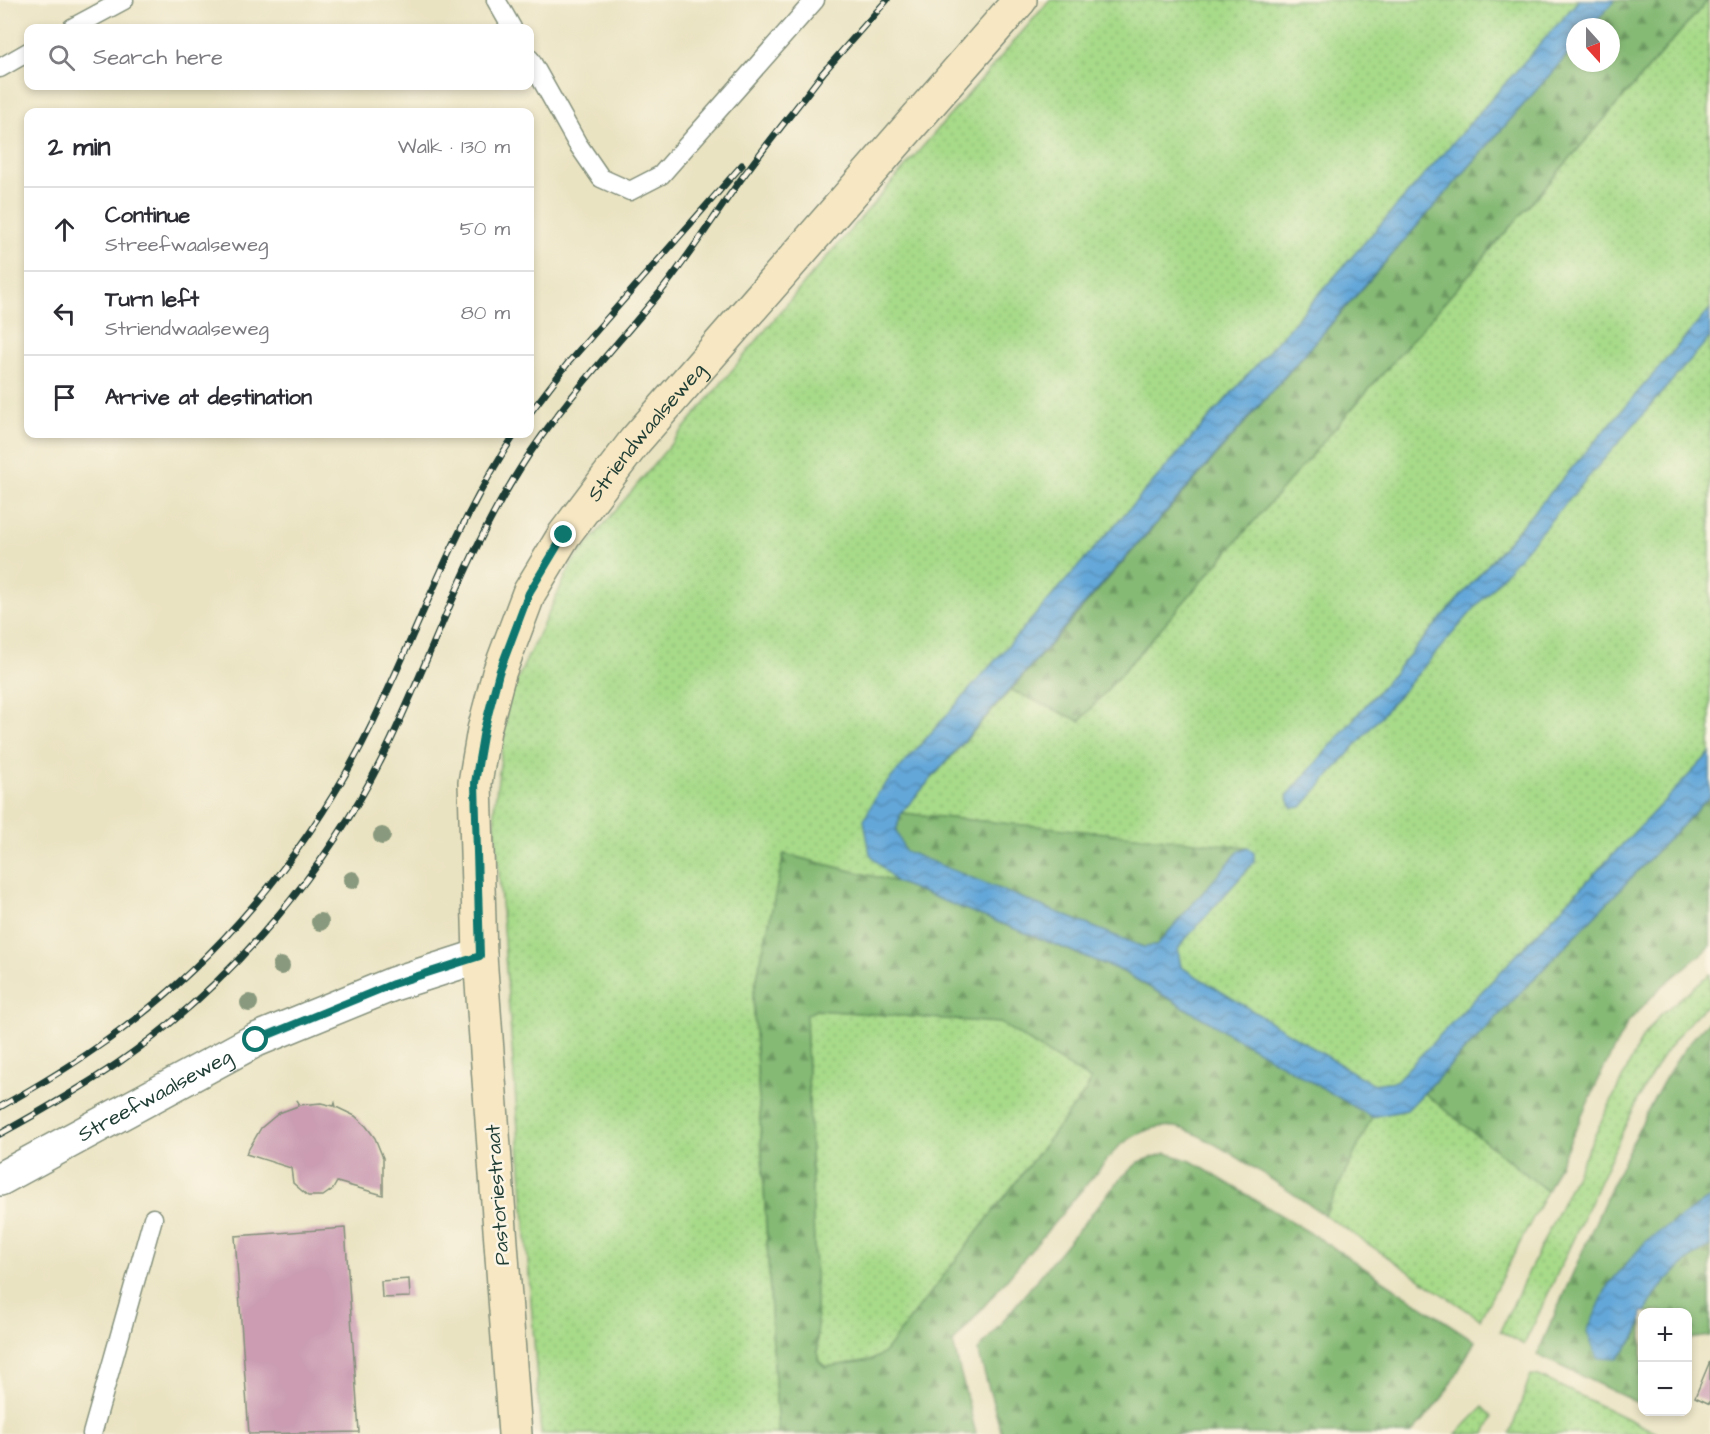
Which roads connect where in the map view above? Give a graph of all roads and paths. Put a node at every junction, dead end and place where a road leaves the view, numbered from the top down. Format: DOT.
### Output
graph roads {
  1 [pos="124,0"];
  2 [pos="496,0"];
  3 [pos="815,0"];
  4 [pos="1020,0"];
  5 [pos="79,24"];
  6 [pos="510,24"];
  7 [pos="24,54"];
  8 [pos="534,66"];
  9 [pos="0,68"];
  10 [pos="480,956"];
  11 [pos="0,1179"];
  12 [pos="153,1218"];
  13 [pos="92,1434"];
  14 [pos="515,1434"];
  1 -- 5 [label="lane"];
  2 -- 6 [label="lane"];
  3 -- 8 [label="lane"];
  4 -- 10 [label="street, Striendwaalseweg"];
  7 -- 9 [label="lane"];
  10 -- 11 [label="street, Streefwaalseweg"];
  10 -- 14 [label="street, Pastoriestraat"];
  12 -- 13 [label="lane"];
}
